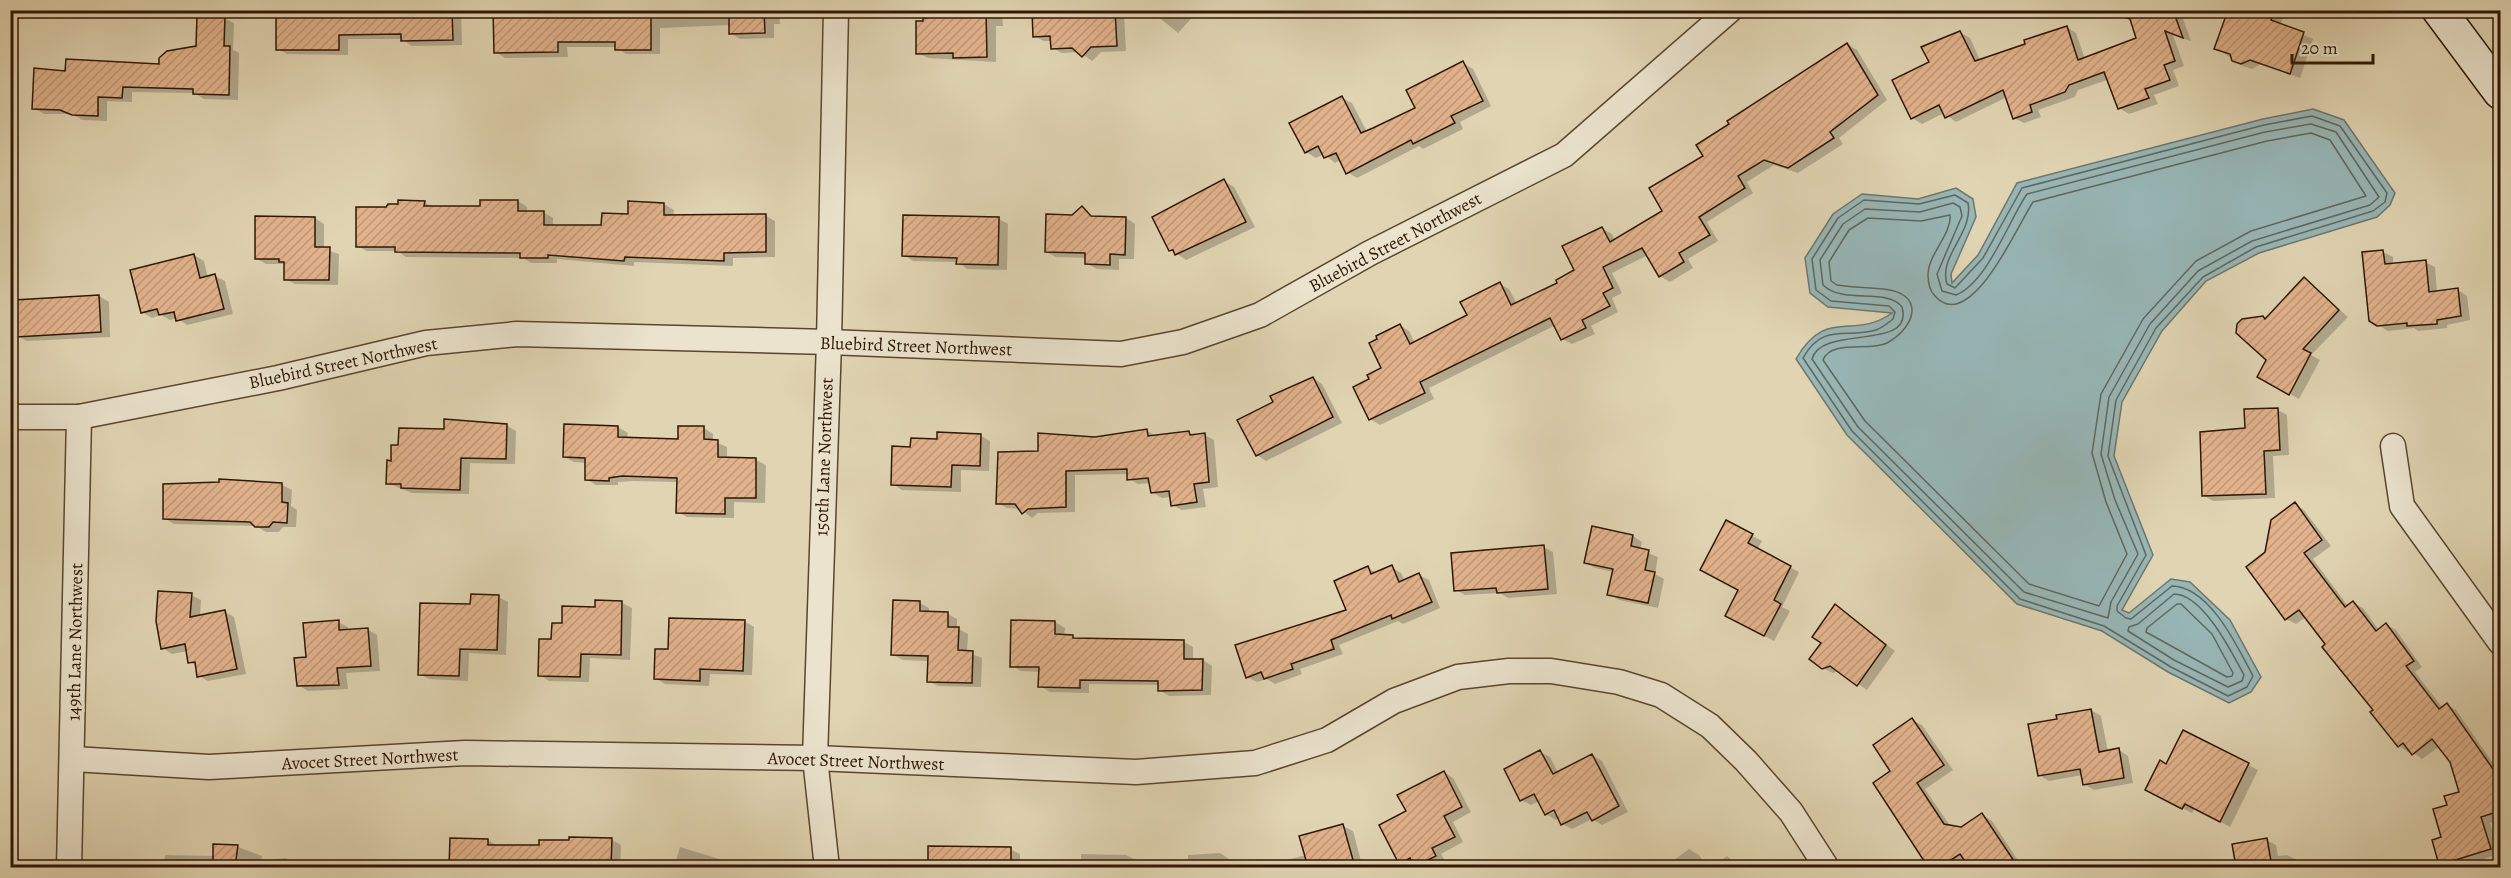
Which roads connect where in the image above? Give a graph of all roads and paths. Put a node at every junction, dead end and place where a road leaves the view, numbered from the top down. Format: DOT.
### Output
graph roads {
  1 [pos="836,10"];
  2 [pos="1730,10"];
  3 [pos="2439,10"];
  4 [pos="2500,92"];
  5 [pos="829,342"];
  6 [pos="10,417"];
  7 [pos="79,417"];
  8 [pos="2393,446"];
  9 [pos="2500,642"];
  10 [pos="815,758"];
  11 [pos="73,759"];
  12 [pos="69,867"];
  13 [pos="826,867"];
  14 [pos="1827,867"];
  1 -- 5 [label="street, 150th Lane Northwest"];
  2 -- 5 [label="street, Bluebird Street Northwest"];
  3 -- 4 [label="street"];
  5 -- 7 [label="street, Bluebird Street Northwest"];
  5 -- 10 [label="street, 150th Lane Northwest"];
  6 -- 7 [label="street, Bluebird Street Northwest"];
  7 -- 11 [label="street, 149th Lane Northwest"];
  8 -- 9 [label="street"];
  10 -- 11 [label="street, Avocet Street Northwest"];
  10 -- 13 [label="street, 150th Lane Northwest"];
  10 -- 14 [label="street, Avocet Street Northwest"];
  11 -- 12 [label="street, 149th Lane Northwest"];
}
